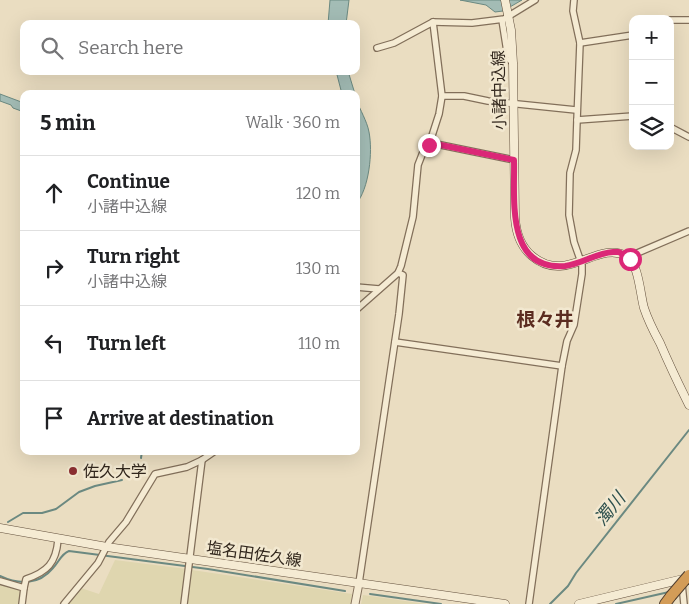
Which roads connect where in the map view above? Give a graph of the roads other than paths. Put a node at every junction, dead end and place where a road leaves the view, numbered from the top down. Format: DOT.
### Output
graph roads {
  1 [pos="505,0"];
  2 [pos="535,0"];
  3 [pos="574,0"];
  4 [pos="506,18"];
  5 [pos="674,20"];
  6 [pos="689,20"];
  7 [pos="433,22"];
  8 [pos="629,36"];
  9 [pos="580,43"];
  10 [pos="377,48"];
  11 [pos="442,96"];
  12 [pos="513,104"];
  13 [pos="576,110"];
  14 [pos="629,116"];
  15 [pos="576,120"];
  16 [pos="674,130"];
  17 [pos="689,137"];
  18 [pos="429,145"];
  19 [pos="514,160"];
  20 [pos="689,231"];
  21 [pos="628,256"];
  22 [pos="581,262"];
  23 [pos="398,273"];
  24 [pos="360,286"];
  25 [pos="379,288"];
  26 [pos="360,306"];
  27 [pos="395,342"];
  28 [pos="562,366"];
  29 [pos="689,405"];
  30 [pos="209,455"];
  31 [pos="202,460"];
  32 [pos="0,528"];
  33 [pos="58,540"];
  34 [pos="104,552"];
  35 [pos="189,565"];
  36 [pos="686,577"];
  37 [pos="0,581"];
  38 [pos="359,582"];
  39 [pos="24,585"];
  40 [pos="668,600"];
  41 [pos="22,604"];
  42 [pos="64,604"];
  43 [pos="184,604"];
  44 [pos="356,604"];
  45 [pos="505,604"];
  46 [pos="529,604"];
  47 [pos="580,604"];
  48 [pos="684,604"];
  1 -- 4 [label="main road, 小諸中込線"];
  2 -- 4 [label="street"];
  3 -- 9 [label="street"];
  4 -- 7 [label="street"];
  4 -- 12 [label="main road, 小諸中込線"];
  5 -- 6 [label="street"];
  7 -- 10 [label="street"];
  7 -- 11 [label="street"];
  8 -- 9 [label="street"];
  9 -- 13 [label="street"];
  11 -- 12 [label="street"];
  11 -- 18 [label="street"];
  12 -- 13 [label="street"];
  12 -- 19 [label="main road, 小諸中込線"];
  13 -- 15 [label="street"];
  14 -- 15 [label="street"];
  15 -- 22 [label="street"];
  16 -- 17 [label="street"];
  18 -- 19 [label="street"];
  18 -- 23 [label="street"];
  19 -- 22 [label="main road, 小諸中込線"];
  20 -- 21 [label="street"];
  21 -- 22 [label="main road, 小諸中込線"];
  21 -- 29 [label="main road"];
  22 -- 28 [label="street"];
  23 -- 25 [label="street"];
  23 -- 27 [label="street"];
  24 -- 25 [label="street"];
  25 -- 26 [label="street"];
  27 -- 28 [label="street"];
  27 -- 38 [label="street"];
  28 -- 46 [label="street"];
  30 -- 31 [label="street"];
  31 -- 34 [label="street"];
  31 -- 35 [label="street"];
  32 -- 33 [label="main road, 塩名田佐久線"];
  33 -- 34 [label="main road, 塩名田佐久線"];
  33 -- 39 [label="street"];
  34 -- 35 [label="main road, 塩名田佐久線"];
  34 -- 42 [label="street"];
  35 -- 38 [label="main road, 塩名田佐久線"];
  35 -- 43 [label="street"];
  36 -- 40 [label="highway, bridge"];
  36 -- 47 [label="main road"];
  36 -- 48 [label="street"];
  37 -- 39 [label="street"];
  38 -- 44 [label="street"];
  38 -- 45 [label="main road, 塩名田佐久線"];
  39 -- 41 [label="street"];
}
